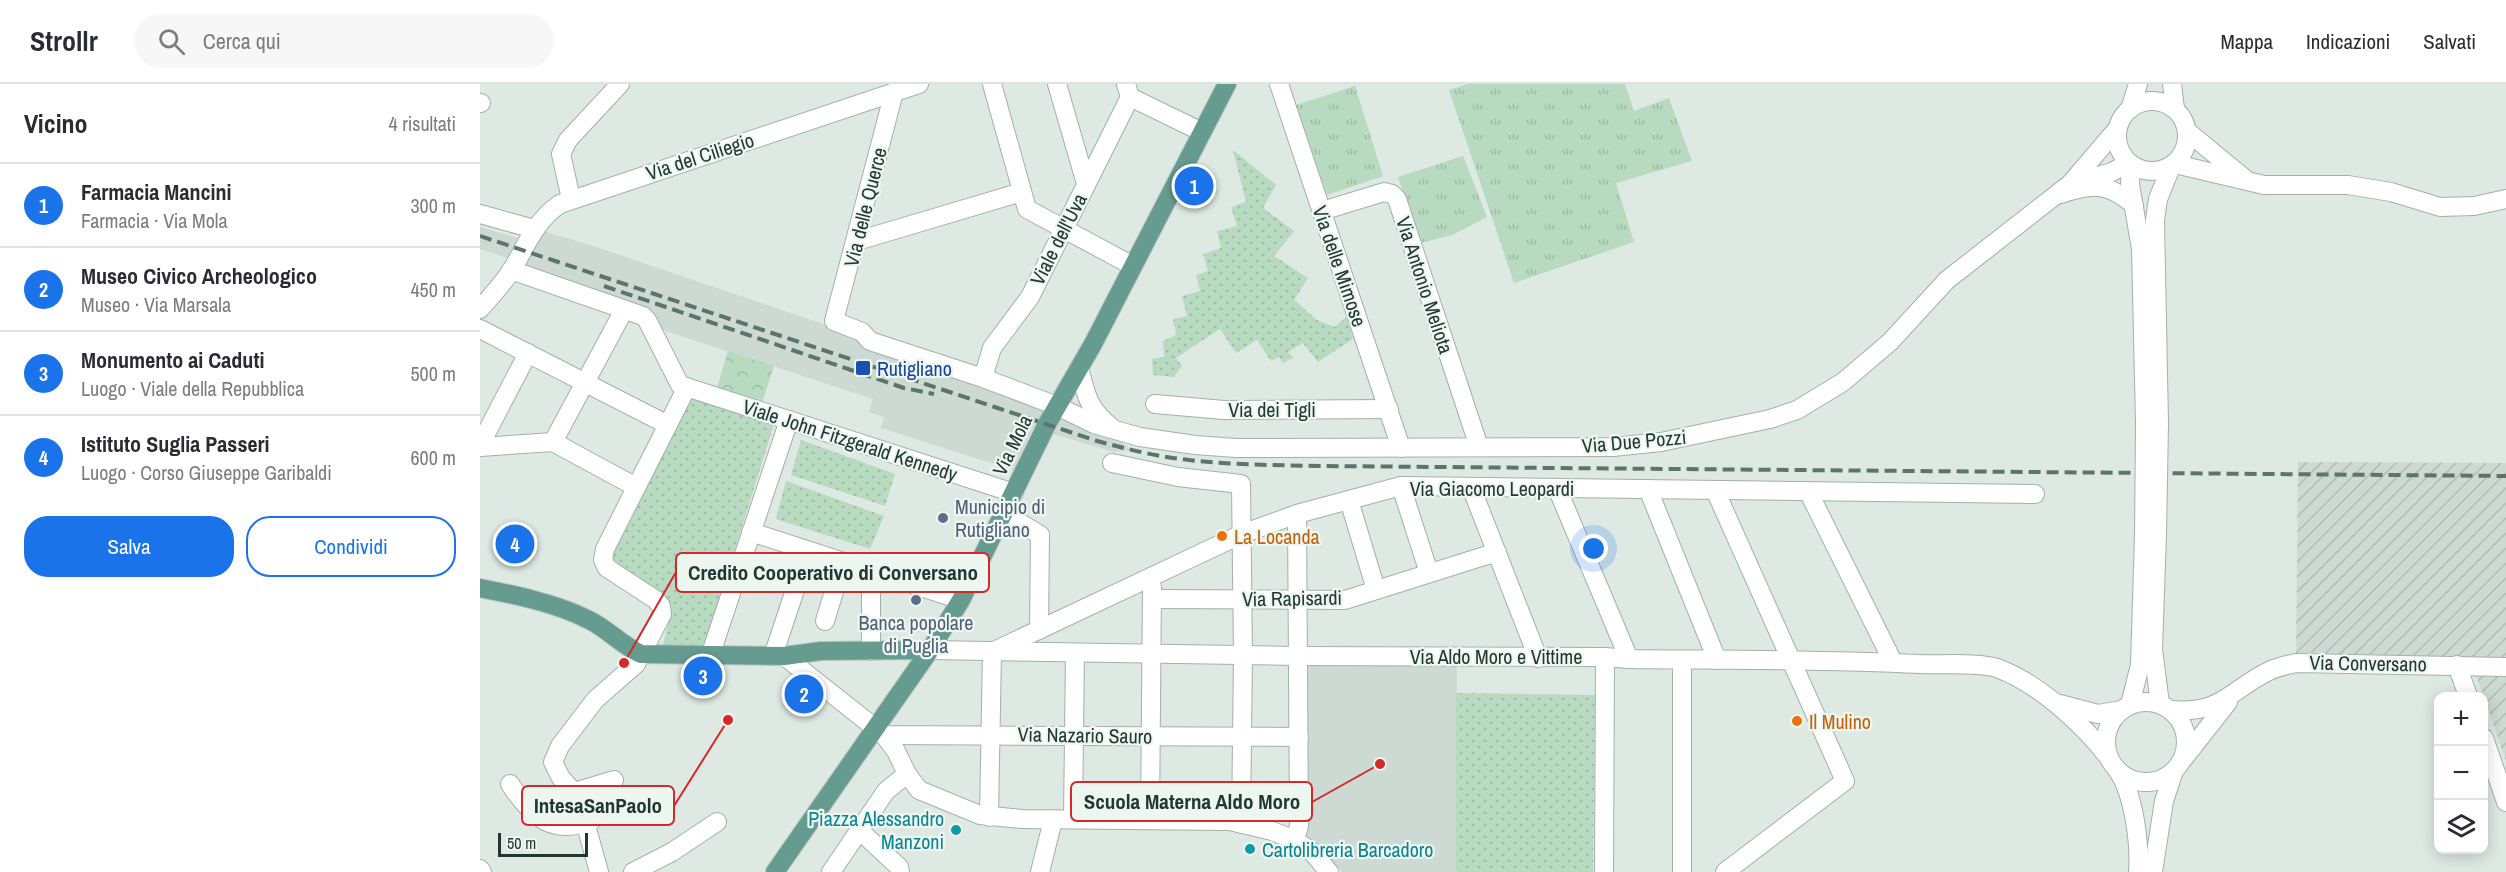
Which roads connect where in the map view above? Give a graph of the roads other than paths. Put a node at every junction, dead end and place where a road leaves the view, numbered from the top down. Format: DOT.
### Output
graph roads {
  1 [pos="620,84"];
  2 [pos="919,84"];
  3 [pos="992,84"];
  4 [pos="1057,84"];
  5 [pos="1227,84"];
  6 [pos="1279,84"];
  7 [pos="2138,84"];
  8 [pos="2172,84"];
  9 [pos="1128,91"];
  10 [pos="894,92"];
  11 [pos="2130,109"];
  12 [pos="2175,109"];
  13 [pos="2118,129"];
  14 [pos="1202,132"];
  15 [pos="2188,132"];
  16 [pos="2129,164"];
  17 [pos="2173,166"];
  18 [pos="2248,182"];
  19 [pos="1086,184"];
  20 [pos="2070,184"];
  21 [pos="1022,192"];
  22 [pos="2054,197"];
  23 [pos="571,199"];
  24 [pos="2506,199"];
  25 [pos="2134,205"];
  26 [pos="1322,211"];
  27 [pos="480,214"];
  28 [pos="1064,228"];
  29 [pos="534,229"];
  30 [pos="856,241"];
  31 [pos="1133,266"];
  32 [pos="511,270"];
  33 [pos="480,309"];
  34 [pos="624,310"];
  35 [pos="834,321"];
  36 [pos="480,329"];
  37 [pos="528,353"];
  38 [pos="1079,368"];
  39 [pos="983,378"];
  40 [pos="586,382"];
  41 [pos="687,387"];
  42 [pos="1155,404"];
  43 [pos="1057,406"];
  44 [pos="1389,409"];
  45 [pos="789,420"];
  46 [pos="2152,423"];
  47 [pos="668,425"];
  48 [pos="1114,430"];
  49 [pos="553,442"];
  50 [pos="480,446"];
  51 [pos="1401,447"];
  52 [pos="1479,447"];
  53 [pos="1112,463"];
  54 [pos="1401,486"];
  55 [pos="636,487"];
  56 [pos="1471,487"];
  57 [pos="1557,488"];
  58 [pos="1648,489"];
  59 [pos="1715,490"];
  60 [pos="1808,491"];
  61 [pos="1014,494"];
  62 [pos="2035,494"];
  63 [pos="1349,500"];
  64 [pos="1004,513"];
  65 [pos="1298,514"];
  66 [pos="751,532"];
  67 [pos="1242,534"];
  68 [pos="2150,535"];
  69 [pos="808,551"];
  70 [pos="1497,552"];
  71 [pos="843,562"];
  72 [pos="871,571"];
  73 [pos="1429,573"];
  74 [pos="1152,577"];
  75 [pos="480,588"];
  76 [pos="1376,590"];
  77 [pos="1152,599"];
  78 [pos="1242,599"];
  79 [pos="961,600"];
  80 [pos="1298,600"];
  81 [pos="825,621"];
  82 [pos="1039,630"];
  83 [pos="930,650"];
  84 [pos="871,651"];
  85 [pos="992,652"];
  86 [pos="1075,653"];
  87 [pos="641,654"];
  88 [pos="1152,654"];
  89 [pos="1243,655"];
  90 [pos="710,656"];
  91 [pos="778,656"];
  92 [pos="1298,656"];
  93 [pos="1605,657"];
  94 [pos="1538,658"];
  95 [pos="1629,659"];
  96 [pos="1682,660"];
  97 [pos="1718,660"];
  98 [pos="1792,661"];
  99 [pos="1893,662"];
  100 [pos="2457,665"];
  101 [pos="2506,667"];
  102 [pos="2237,692"];
  103 [pos="2467,692"];
  104 [pos="2052,702"];
  105 [pos="2166,707"];
  106 [pos="2126,708"];
  107 [pos="879,731"];
  108 [pos="990,734"];
  109 [pos="1074,735"];
  110 [pos="1152,735"];
  111 [pos="1242,736"];
  112 [pos="1299,737"];
  113 [pos="2488,746"];
  114 [pos="2114,764"];
  115 [pos="2178,766"];
  116 [pos="907,774"];
  117 [pos="2502,778"];
  118 [pos="615,780"];
  119 [pos="510,784"];
  120 [pos="621,800"];
  121 [pos="2506,801"];
  122 [pos="989,817"];
  123 [pos="1053,819"];
  124 [pos="1073,819"];
  125 [pos="1150,820"];
  126 [pos="585,822"];
  127 [pos="717,822"];
  128 [pos="1241,824"];
  129 [pos="859,830"];
  130 [pos="1295,840"];
  131 [pos="636,871"];
  132 [pos="599,872"];
  133 [pos="775,872"];
  134 [pos="831,872"];
  135 [pos="900,872"];
  136 [pos="1040,872"];
  137 [pos="1329,872"];
  138 [pos="1604,872"];
  139 [pos="1682,872"];
  140 [pos="1725,872"];
  141 [pos="2138,872"];
  142 [pos="2153,872"];
  1 -- 23 [label="street"];
  2 -- 10 [label="street, Via del Ciliegio"];
  3 -- 21 [label="street"];
  4 -- 19 [label="street"];
  5 -- 14 [label="main road, Via Mola"];
  6 -- 26 [label="street, Via delle Mimose"];
  7 -- 11 [label="street"];
  8 -- 12 [label="street"];
  9 -- 14 [label="street"];
  9 -- 19 [label="street, Viale dell'Uva"];
  10 -- 23 [label="street, Via del Ciliegio"];
  10 -- 30 [label="street, Via delle Querce"];
  11 -- 12 [label="street"];
  11 -- 13 [label="street"];
  12 -- 15 [label="street"];
  13 -- 16 [label="street"];
  13 -- 20 [label="street, Via Due Pozzi"];
  14 -- 31 [label="main road, Via Mola"];
  15 -- 17 [label="street"];
  15 -- 18 [label="street"];
  16 -- 17 [label="street"];
  16 -- 20 [label="street, Via Due Pozzi"];
  16 -- 25 [label="street"];
  17 -- 18 [label="street"];
  17 -- 46 [label="street"];
  18 -- 24 [label="street"];
  19 -- 28 [label="street, Viale dell'Uva"];
  20 -- 22 [label="street, Via Due Pozzi"];
  21 -- 28 [label="street"];
  21 -- 30 [label="street"];
  22 -- 25 [label="street"];
  22 -- 52 [label="street, Via Due Pozzi"];
  23 -- 29 [label="street, Via del Ciliegio"];
  25 -- 46 [label="street"];
  26 -- 44 [label="street, Via delle Mimose"];
  26 -- 52 [label="street, Via Antonio Meliota"];
  27 -- 29 [label="street"];
  28 -- 31 [label="street"];
  28 -- 39 [label="street, Viale dell'Uva"];
  29 -- 32 [label="street, Via del Ciliegio"];
  30 -- 35 [label="street, Via delle Querce"];
  31 -- 38 [label="main road, Via Mola"];
  32 -- 33 [label="street, Via del Ciliegio"];
  32 -- 34 [label="street"];
  34 -- 40 [label="street"];
  34 -- 41 [label="street"];
  35 -- 39 [label="street, Via Due Pozzi"];
  36 -- 37 [label="street"];
  37 -- 40 [label="street"];
  37 -- 50 [label="street"];
  38 -- 43 [label="main road, Via Mola"];
  38 -- 48 [label="street, Via Due Pozzi"];
  39 -- 43 [label="street, Via Due Pozzi"];
  40 -- 47 [label="street"];
  40 -- 49 [label="street"];
  41 -- 45 [label="street, Viale John Fitzgerald Kennedy"];
  41 -- 47 [label="street"];
  42 -- 44 [label="street, Via dei Tigli"];
  43 -- 48 [label="street, Via Due Pozzi"];
  43 -- 61 [label="main road, Via Mola"];
  44 -- 51 [label="street, Via delle Mimose"];
  45 -- 61 [label="street, Viale John Fitzgerald Kennedy"];
  45 -- 66 [label="street"];
  46 -- 68 [label="street, bridge"];
  47 -- 55 [label="street"];
  48 -- 51 [label="street, Via Due Pozzi"];
  49 -- 50 [label="street"];
  49 -- 55 [label="street"];
  51 -- 52 [label="street, Via Due Pozzi"];
  53 -- 67 [label="street"];
  54 -- 56 [label="street, Via Giacomo Leopardi"];
  54 -- 63 [label="street, Via Giacomo Leopardi"];
  54 -- 73 [label="street"];
  55 -- 87 [label="street"];
  56 -- 57 [label="street, Via Giacomo Leopardi"];
  56 -- 70 [label="street"];
  57 -- 58 [label="street, Via Giacomo Leopardi"];
  57 -- 95 [label="street"];
  58 -- 59 [label="street, Via Giacomo Leopardi"];
  58 -- 97 [label="street"];
  59 -- 60 [label="street, Via Giacomo Leopardi"];
  59 -- 98 [label="street"];
  60 -- 62 [label="street, Via Giacomo Leopardi"];
  60 -- 99 [label="street"];
  61 -- 64 [label="main road, Via Mola"];
  63 -- 65 [label="street, Via Giacomo Leopardi"];
  63 -- 76 [label="street"];
  64 -- 79 [label="main road, Via Mola"];
  64 -- 82 [label="street"];
  65 -- 67 [label="street, Via Giacomo Leopardi"];
  65 -- 80 [label="street"];
  66 -- 69 [label="street"];
  66 -- 90 [label="street"];
  67 -- 74 [label="street, Via Giacomo Leopardi"];
  67 -- 78 [label="street"];
  68 -- 105 [label="street"];
  68 -- 106 [label="street"];
  69 -- 71 [label="street"];
  69 -- 91 [label="street"];
  70 -- 73 [label="street, Via Rapisardi"];
  70 -- 94 [label="street"];
  71 -- 72 [label="street"];
  71 -- 81 [label="street"];
  72 -- 79 [label="street"];
  72 -- 84 [label="street"];
  73 -- 76 [label="street, Via Rapisardi"];
  74 -- 77 [label="street"];
  74 -- 82 [label="street, Via Giacomo Leopardi"];
  75 -- 87 [label="main road"];
  76 -- 80 [label="street, Via Rapisardi"];
  77 -- 78 [label="street, Via Rapisardi"];
  77 -- 88 [label="street"];
  78 -- 80 [label="street, Via Rapisardi"];
  78 -- 89 [label="street"];
  79 -- 83 [label="main road, Via Mola"];
  80 -- 92 [label="street"];
  82 -- 85 [label="street, Via Giacomo Leopardi"];
  83 -- 84 [label="main road"];
  83 -- 85 [label="street, Via Aldo Moro e Vittime"];
  83 -- 107 [label="main road, Via Mola"];
  84 -- 91 [label="main road"];
  85 -- 86 [label="street, Via Aldo Moro e Vittime"];
  85 -- 108 [label="street"];
  86 -- 88 [label="street, Via Aldo Moro e Vittime"];
  86 -- 109 [label="street"];
  87 -- 90 [label="main road"];
  87 -- 118 [label="street"];
  88 -- 89 [label="street, Via Aldo Moro e Vittime"];
  88 -- 110 [label="street"];
  89 -- 92 [label="street, Via Aldo Moro e Vittime"];
  89 -- 111 [label="street"];
  90 -- 91 [label="main road"];
  91 -- 107 [label="street"];
  92 -- 94 [label="street, Via Aldo Moro e Vittime"];
  92 -- 112 [label="street"];
  93 -- 94 [label="street, Via Aldo Moro e Vittime"];
  93 -- 95 [label="street, Via Aldo Moro e Vittime"];
  93 -- 138 [label="street"];
  95 -- 96 [label="street, Via Aldo Moro e Vittime"];
  96 -- 97 [label="street, Via Aldo Moro e Vittime"];
  96 -- 139 [label="street"];
  97 -- 98 [label="street, Via Aldo Moro e Vittime"];
  98 -- 99 [label="street, Via Aldo Moro e Vittime"];
  98 -- 140 [label="street"];
  99 -- 104 [label="street, Via Aldo Moro e Vittime"];
  100 -- 101 [label="street, Via Conversano"];
  100 -- 102 [label="street, Via Conversano"];
  100 -- 103 [label="street"];
  102 -- 105 [label="street"];
  102 -- 115 [label="street"];
  104 -- 106 [label="street, Via Aldo Moro e Vittime"];
  104 -- 114 [label="street, Via Aldo Moro e Vittime"];
  105 -- 106 [label="street"];
  105 -- 115 [label="street"];
  106 -- 114 [label="street"];
  107 -- 108 [label="street, Via Nazario Sauro"];
  107 -- 116 [label="street"];
  107 -- 133 [label="main road, Via Mola"];
  108 -- 109 [label="street, Via Nazario Sauro"];
  108 -- 122 [label="street"];
  109 -- 110 [label="street, Via Nazario Sauro"];
  109 -- 124 [label="street"];
  110 -- 111 [label="street, Via Nazario Sauro"];
  110 -- 125 [label="street"];
  111 -- 112 [label="street, Via Nazario Sauro"];
  111 -- 128 [label="street"];
  112 -- 130 [label="street"];
  113 -- 117 [label="street"];
  114 -- 115 [label="street"];
  114 -- 141 [label="street"];
  115 -- 142 [label="street"];
  116 -- 122 [label="street"];
  116 -- 129 [label="street"];
  117 -- 121 [label="street"];
  119 -- 126 [label="street"];
  120 -- 126 [label="street"];
  122 -- 123 [label="street"];
  123 -- 124 [label="street"];
  123 -- 136 [label="street"];
  124 -- 125 [label="street"];
  125 -- 128 [label="street"];
  126 -- 132 [label="street"];
  127 -- 131 [label="street"];
  128 -- 130 [label="street"];
  129 -- 134 [label="street"];
  129 -- 135 [label="street"];
  130 -- 137 [label="street"];
}
